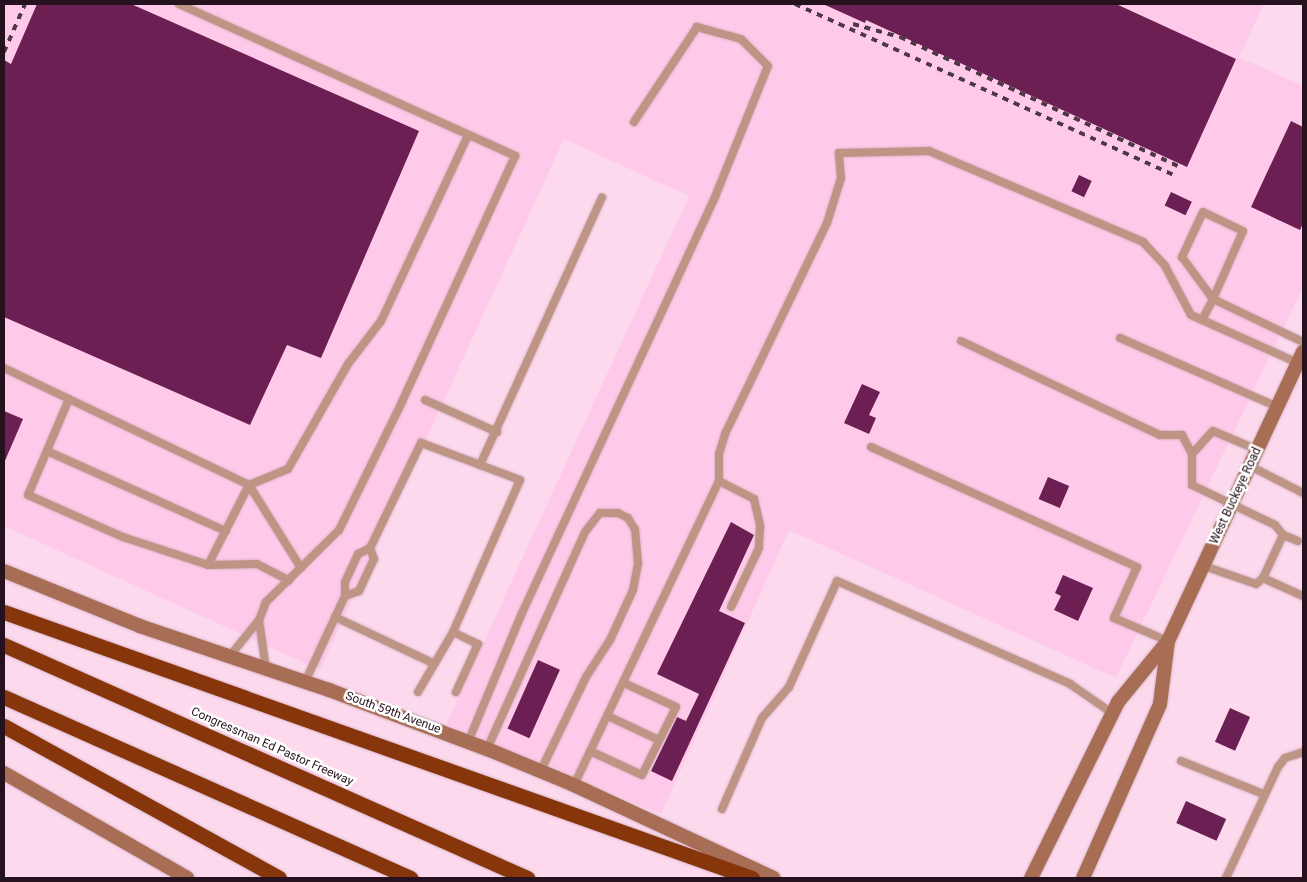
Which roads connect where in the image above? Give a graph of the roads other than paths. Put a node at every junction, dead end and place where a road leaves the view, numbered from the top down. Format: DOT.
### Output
graph roads {
  1 [pos="179,4"];
  2 [pos="634,122"];
  3 [pos="468,135"];
  4 [pos="602,197"];
  5 [pos="1213,299"];
  6 [pos="1202,320"];
  7 [pos="1120,338"];
  8 [pos="961,342"];
  9 [pos="1303,342"];
  10 [pos="1301,358"];
  11 [pos="4,368"];
  12 [pos="69,399"];
  13 [pos="425,400"];
  14 [pos="1278,406"];
  15 [pos="497,432"];
  16 [pos="871,447"];
  17 [pos="1258,450"];
  18 [pos="47,452"];
  19 [pos="1192,454"];
  20 [pos="480,465"];
  21 [pos="1250,466"];
  22 [pos="720,481"];
  23 [pos="249,485"];
  24 [pos="1303,493"];
  25 [pos="1232,506"];
  26 [pos="226,531"];
  27 [pos="1283,535"];
  28 [pos="1298,541"];
  29 [pos="370,548"];
  30 [pos="208,565"];
  31 [pos="1204,566"];
  32 [pos="301,568"];
  33 [pos="4,571"];
  34 [pos="1263,578"];
  35 [pos="289,580"];
  36 [pos="345,596"];
  37 [pos="1303,596"];
  38 [pos="731,607"];
  39 [pos="4,612"];
  40 [pos="336,618"];
  41 [pos="259,620"];
  42 [pos="453,632"];
  43 [pos="1168,641"];
  44 [pos="4,645"];
  45 [pos="229,657"];
  46 [pos="435,664"];
  47 [pos="266,669"];
  48 [pos="305,682"];
  49 [pos="624,683"];
  50 [pos="418,692"];
  51 [pos="456,692"];
  52 [pos="4,697"];
  53 [pos="1112,712"];
  54 [pos="608,716"];
  55 [pos="4,726"];
  56 [pos="659,740"];
  57 [pos="468,742"];
  58 [pos="487,749"];
  59 [pos="590,751"];
  60 [pos="1303,752"];
  61 [pos="1181,761"];
  62 [pos="541,770"];
  63 [pos="4,773"];
  64 [pos="574,785"];
  65 [pos="1263,794"];
  66 [pos="722,809"];
  67 [pos="188,878"];
  68 [pos="279,878"];
  69 [pos="410,878"];
  70 [pos="527,878"];
  71 [pos="752,878"];
  72 [pos="773,878"];
  73 [pos="1030,878"];
  74 [pos="1083,878"];
  75 [pos="1226,878"];
  1 -- 3 [label="lane"];
  2 -- 57 [label="lane"];
  3 -- 23 [label="lane"];
  3 -- 32 [label="lane"];
  4 -- 15 [label="lane"];
  5 -- 5 [label="lane"];
  5 -- 6 [label="lane"];
  5 -- 9 [label="lane"];
  6 -- 10 [label="lane"];
  6 -- 22 [label="lane"];
  7 -- 14 [label="lane"];
  8 -- 19 [label="lane"];
  10 -- 14 [label="main road, West Buckeye Road"];
  11 -- 12 [label="lane"];
  12 -- 18 [label="lane"];
  12 -- 23 [label="lane"];
  13 -- 15 [label="lane"];
  14 -- 17 [label="main road, West Buckeye Road"];
  15 -- 20 [label="lane"];
  16 -- 43 [label="lane"];
  17 -- 19 [label="lane"];
  17 -- 21 [label="main road, West Buckeye Road"];
  18 -- 26 [label="lane"];
  18 -- 30 [label="lane"];
  19 -- 25 [label="lane"];
  20 -- 29 [label="lane"];
  20 -- 42 [label="lane"];
  21 -- 24 [label="lane"];
  21 -- 25 [label="main road, West Buckeye Road"];
  22 -- 38 [label="lane"];
  22 -- 49 [label="lane"];
  23 -- 26 [label="lane"];
  23 -- 32 [label="lane"];
  25 -- 27 [label="lane"];
  25 -- 31 [label="main road, West Buckeye Road"];
  26 -- 30 [label="lane"];
  27 -- 28 [label="lane"];
  27 -- 34 [label="lane"];
  29 -- 36 [label="lane"];
  29 -- 36 [label="lane"];
  30 -- 35 [label="lane"];
  31 -- 34 [label="lane"];
  31 -- 43 [label="main road, West Buckeye Road"];
  32 -- 35 [label="lane"];
  33 -- 45 [label="main road, South 59th Avenue"];
  34 -- 37 [label="lane"];
  35 -- 41 [label="lane"];
  36 -- 40 [label="lane"];
  39 -- 71 [label="highway"];
  40 -- 46 [label="lane"];
  40 -- 48 [label="lane"];
  41 -- 45 [label="lane"];
  41 -- 47 [label="lane"];
  42 -- 46 [label="lane"];
  42 -- 51 [label="lane"];
  43 -- 53 [label="main road, West Buckeye Road"];
  43 -- 74 [label="main road, West Buckeye Road"];
  44 -- 70 [label="highway, Congressman Ed Pastor Freeway"];
  45 -- 47 [label="main road, South 59th Avenue"];
  46 -- 50 [label="lane"];
  47 -- 48 [label="main road, South 59th Avenue"];
  48 -- 57 [label="main road, South 59th Avenue"];
  49 -- 54 [label="lane"];
  49 -- 56 [label="lane"];
  52 -- 69 [label="highway"];
  53 -- 66 [label="lane"];
  53 -- 73 [label="main road, West Buckeye Road"];
  54 -- 56 [label="lane"];
  54 -- 59 [label="lane"];
  55 -- 68 [label="highway"];
  56 -- 59 [label="lane"];
  57 -- 58 [label="main road, South 59th Avenue"];
  58 -- 62 [label="main road, South 59th Avenue"];
  58 -- 62 [label="lane"];
  59 -- 64 [label="lane"];
  60 -- 65 [label="lane"];
  61 -- 65 [label="lane"];
  62 -- 64 [label="main road, South 59th Avenue"];
  63 -- 67 [label="main road"];
  64 -- 72 [label="main road, South 59th Avenue"];
  65 -- 75 [label="lane"];
}
